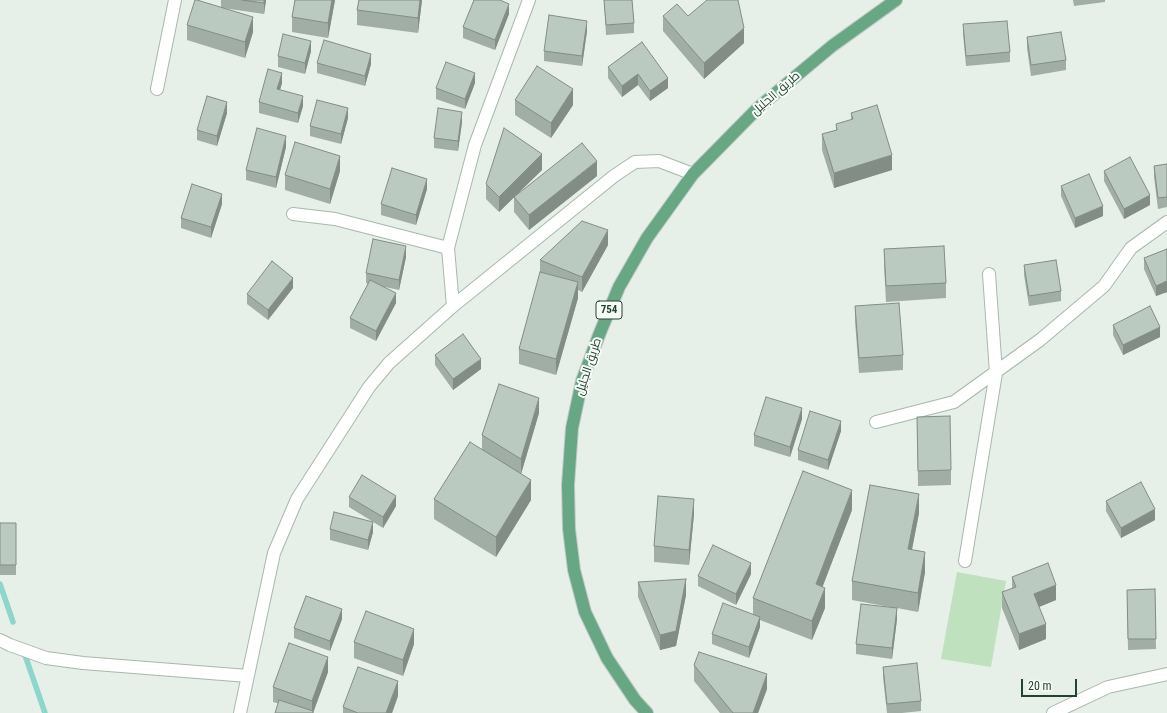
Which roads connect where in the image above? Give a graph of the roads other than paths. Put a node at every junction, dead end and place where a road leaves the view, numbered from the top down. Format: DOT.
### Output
graph roads {
  1 [pos="175,0"];
  2 [pos="529,0"];
  3 [pos="896,0"];
  4 [pos="157,89"];
  5 [pos="693,174"];
  6 [pos="293,214"];
  7 [pos="1167,222"];
  8 [pos="448,248"];
  9 [pos="989,274"];
  10 [pos="453,306"];
  11 [pos="996,373"];
  12 [pos="876,422"];
  13 [pos="965,561"];
  14 [pos="0,640"];
  15 [pos="1167,674"];
  16 [pos="248,676"];
  17 [pos="240,713"];
  18 [pos="647,713"];
  19 [pos="1053,713"];
  1 -- 4 [label="street"];
  2 -- 8 [label="street"];
  3 -- 5 [label="main road, طريق الجليل / 754"];
  5 -- 10 [label="street"];
  5 -- 18 [label="main road, طريق الجليل / 754"];
  6 -- 8 [label="street"];
  7 -- 11 [label="street"];
  8 -- 10 [label="street"];
  9 -- 11 [label="street"];
  10 -- 16 [label="street"];
  11 -- 12 [label="street"];
  11 -- 13 [label="street"];
  14 -- 16 [label="street"];
  15 -- 19 [label="street"];
  16 -- 17 [label="street"];
}
